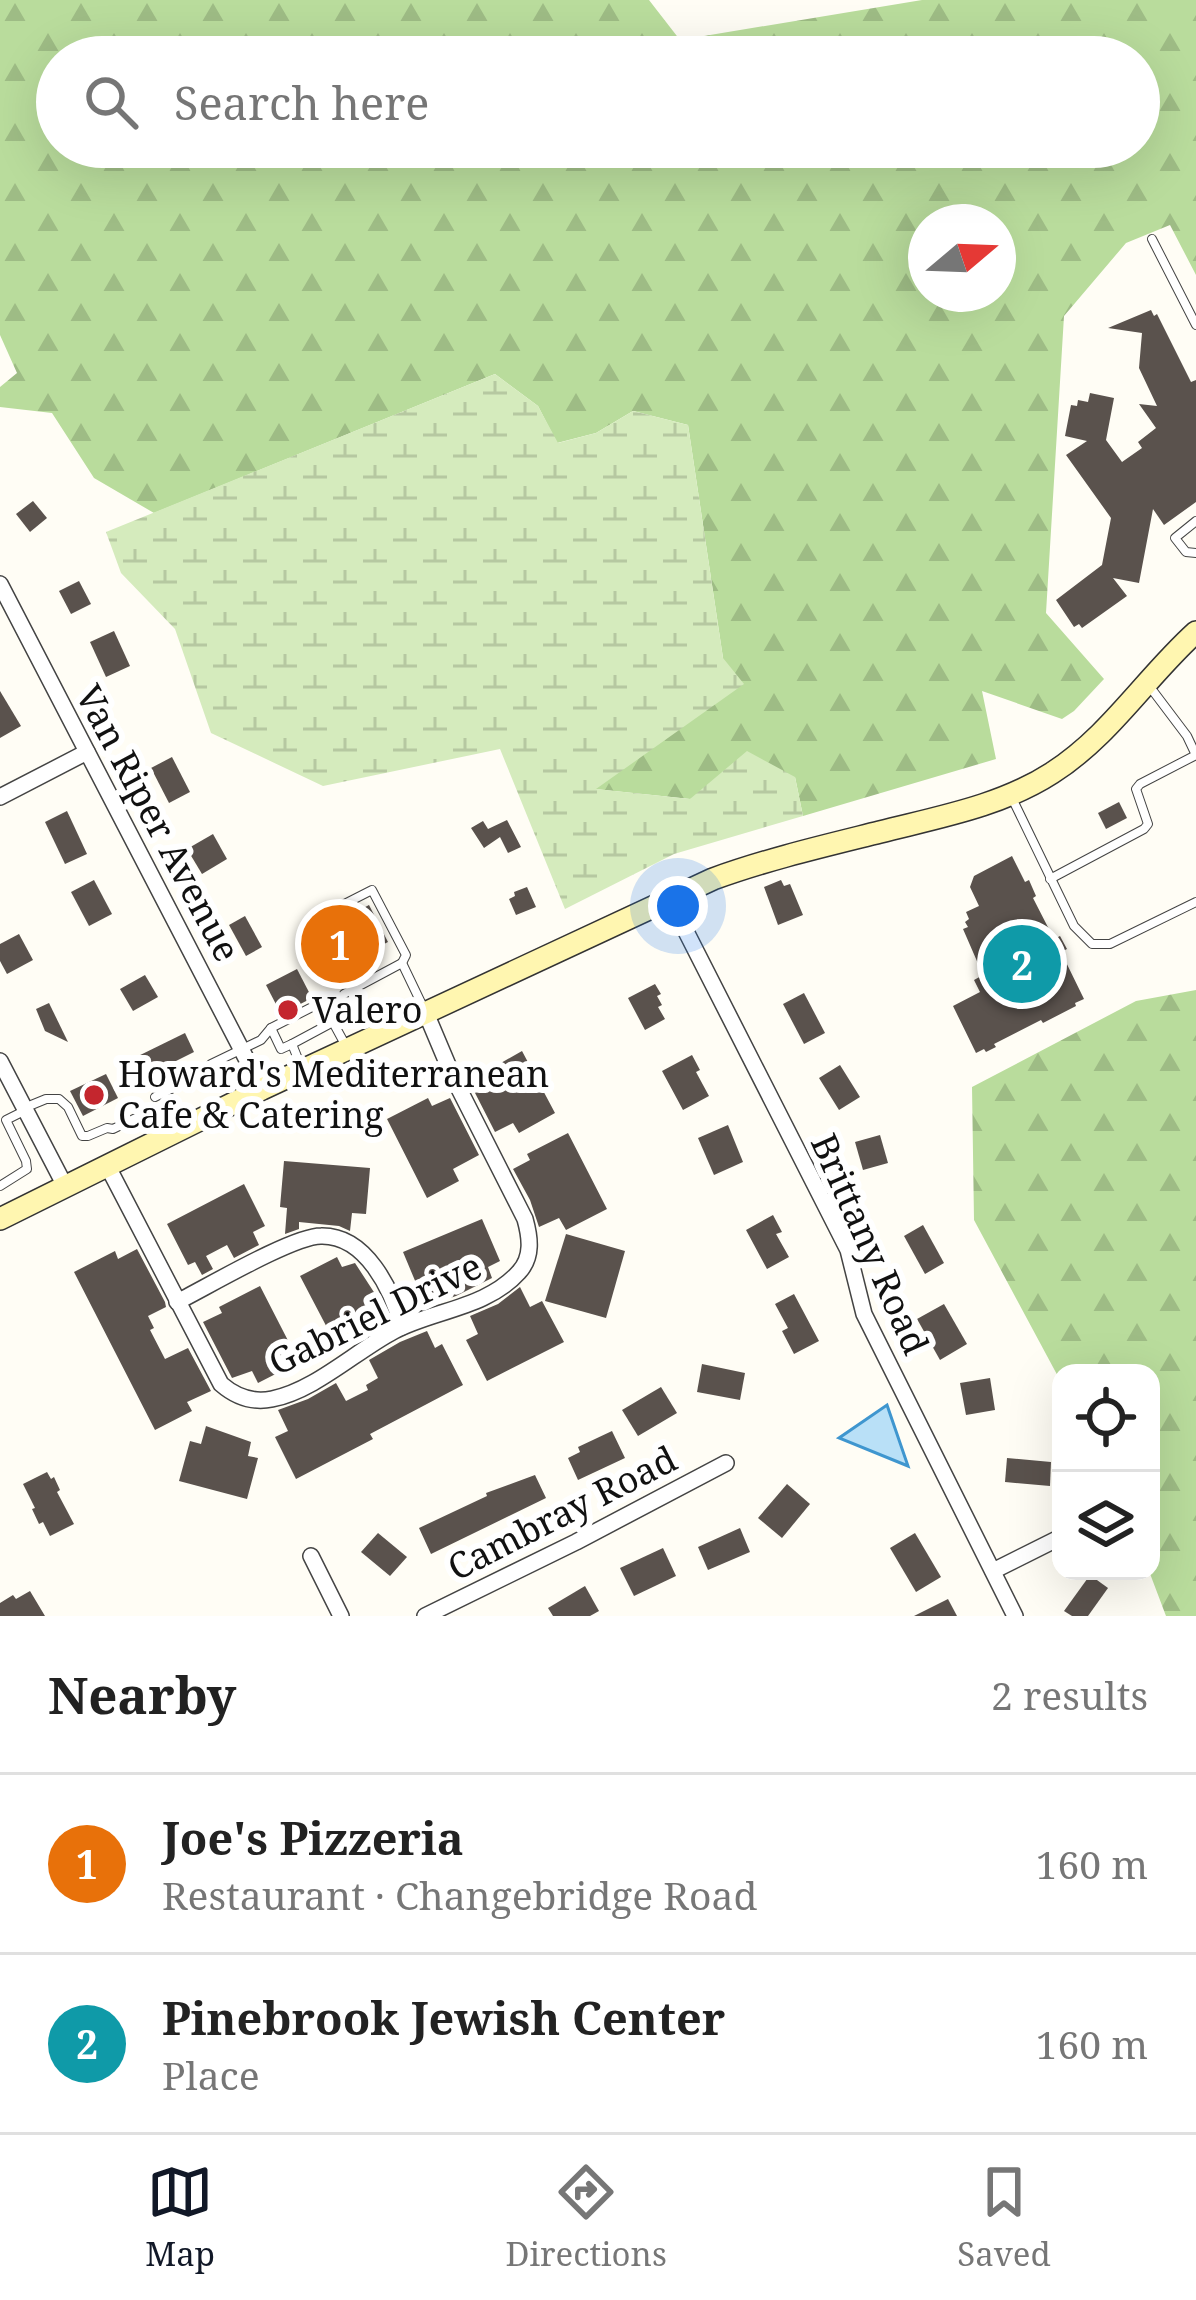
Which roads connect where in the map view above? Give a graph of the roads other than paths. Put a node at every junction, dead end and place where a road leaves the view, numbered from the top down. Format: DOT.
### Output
graph roads {
  1 [pos="1152,239"];
  2 [pos="1196,325"];
  3 [pos="1196,521"];
  4 [pos="1196,553"];
  5 [pos="0,584"];
  6 [pos="1196,632"];
  7 [pos="1147,683"];
  8 [pos="86,752"];
  9 [pos="1196,755"];
  10 [pos="1010,794"];
  11 [pos="0,797"];
  12 [pos="1050,879"];
  13 [pos="669,898"];
  14 [pos="1196,902"];
  15 [pos="315,919"];
  16 [pos="402,963"];
  17 [pos="344,994"];
  18 [pos="426,1013"];
  19 [pos="333,1022"];
  20 [pos="271,1028"];
  21 [pos="292,1044"];
  22 [pos="242,1049"];
  23 [pos="347,1049"];
  24 [pos="0,1061"];
  25 [pos="303,1070"];
  26 [pos="262,1090"];
  27 [pos="155,1096"];
  28 [pos="25,1109"];
  29 [pos="144,1114"];
  30 [pos="3,1119"];
  31 [pos="113,1129"];
  32 [pos="116,1160"];
  33 [pos="0,1186"];
  34 [pos="65,1186"];
  35 [pos="0,1219"];
  36 [pos="178,1302"];
  37 [pos="402,1327"];
  38 [pos="726,1463"];
  39 [pos="1052,1542"];
  40 [pos="311,1556"];
  41 [pos="993,1571"];
  42 [pos="341,1616"];
  43 [pos="425,1616"];
  44 [pos="1015,1616"];
  1 -- 2 [label="lane"];
  3 -- 4 [label="lane"];
  5 -- 8 [label="street, Van Riper Avenue"];
  6 -- 7 [label="main road"];
  7 -- 9 [label="lane"];
  7 -- 10 [label="main road"];
  8 -- 11 [label="street"];
  8 -- 22 [label="street, Van Riper Avenue"];
  9 -- 12 [label="lane"];
  10 -- 12 [label="lane"];
  10 -- 13 [label="main road"];
  12 -- 14 [label="lane"];
  13 -- 18 [label="main road"];
  13 -- 41 [label="street, Brittany Road"];
  15 -- 16 [label="lane"];
  16 -- 17 [label="lane"];
  16 -- 18 [label="lane"];
  18 -- 23 [label="main road"];
  18 -- 37 [label="street, Gabriel Drive"];
  19 -- 20 [label="lane"];
  19 -- 21 [label="lane"];
  19 -- 23 [label="lane"];
  20 -- 21 [label="lane"];
  20 -- 22 [label="lane"];
  21 -- 25 [label="lane"];
  22 -- 26 [label="street, Van Riper Avenue"];
  22 -- 27 [label="lane"];
  23 -- 25 [label="main road"];
  24 -- 28 [label="street"];
  25 -- 26 [label="main road"];
  26 -- 32 [label="main road"];
  28 -- 30 [label="lane"];
  28 -- 31 [label="lane"];
  28 -- 34 [label="street"];
  29 -- 31 [label="lane"];
  30 -- 33 [label="lane"];
  31 -- 32 [label="lane"];
  32 -- 34 [label="main road"];
  32 -- 36 [label="street, Gabriel Drive"];
  34 -- 35 [label="main road"];
  36 -- 37 [label="street"];
  36 -- 37 [label="street, Gabriel Drive"];
  38 -- 43 [label="street, Cambray Road"];
  39 -- 41 [label="street"];
  40 -- 42 [label="street"];
  41 -- 44 [label="street, Brittany Road"];
}
